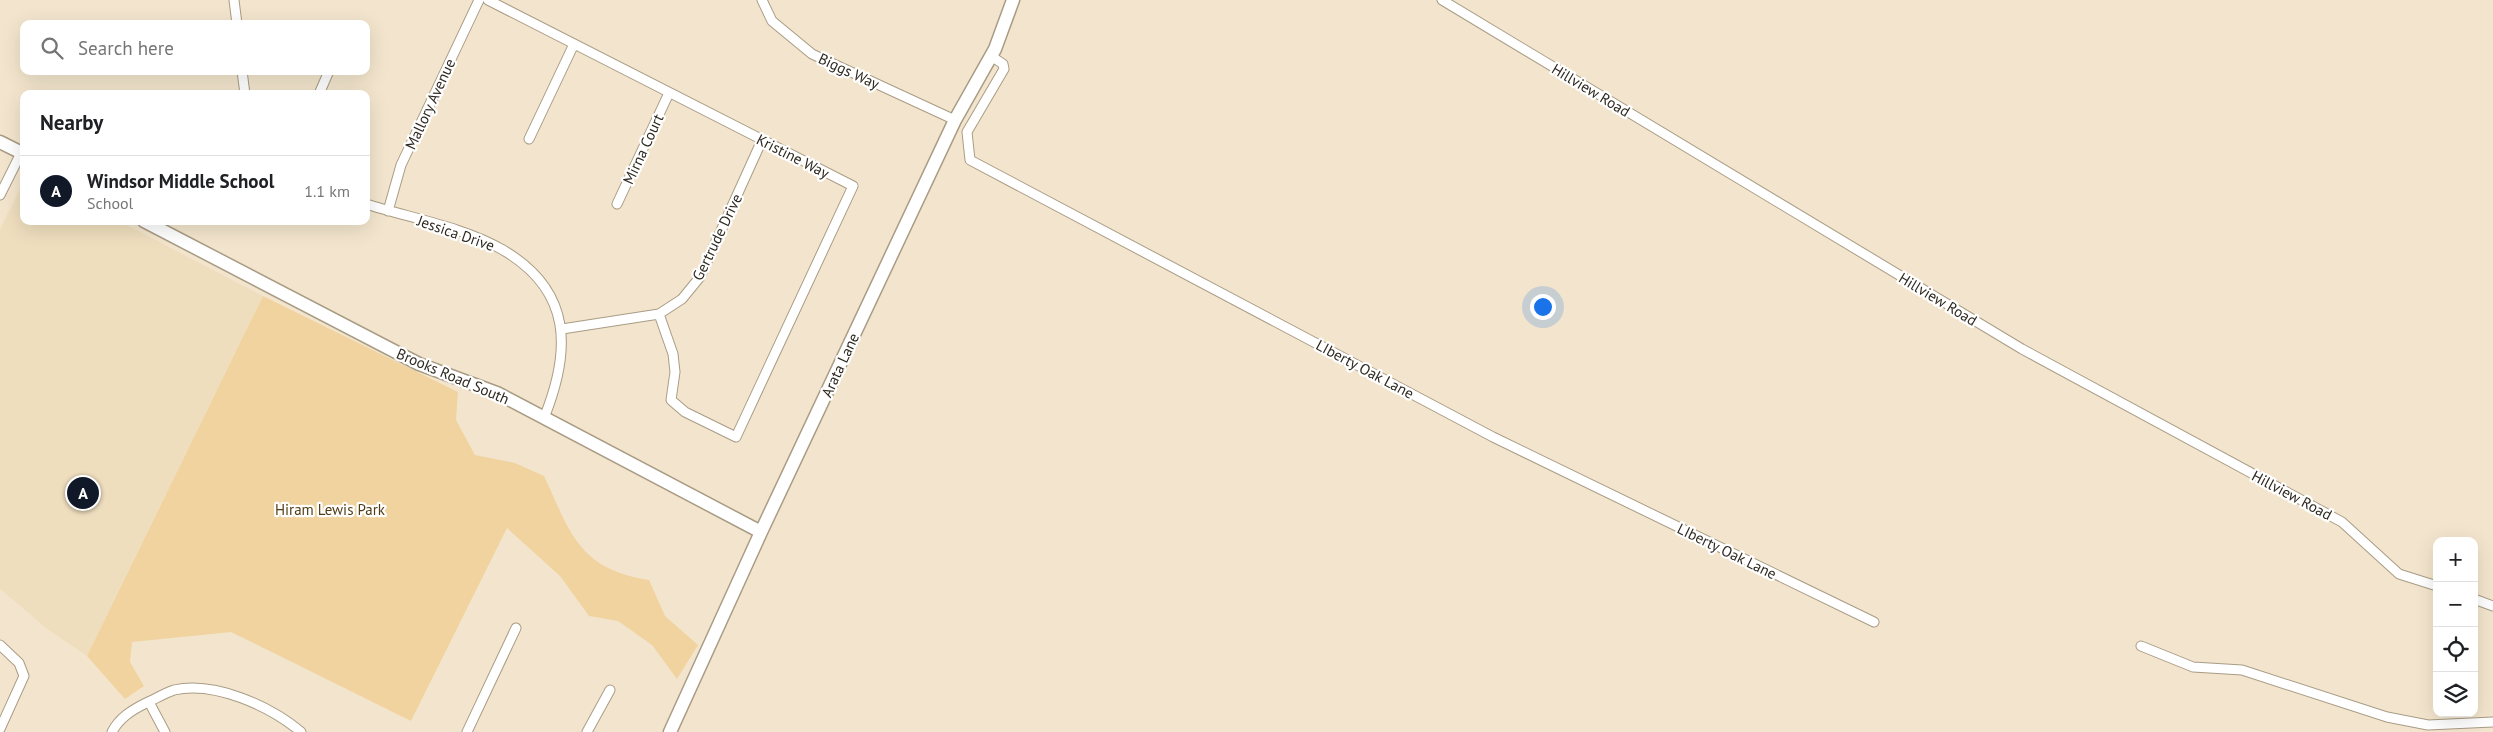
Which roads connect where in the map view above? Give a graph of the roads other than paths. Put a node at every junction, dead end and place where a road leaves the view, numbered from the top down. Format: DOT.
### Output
graph roads {
  1 [pos="234,0"];
  2 [pos="479,0"];
  3 [pos="488,0"];
  4 [pos="762,0"];
  5 [pos="1013,0"];
  6 [pos="1442,0"];
  7 [pos="236,20"];
  8 [pos="574,44"];
  9 [pos="991,56"];
  10 [pos="243,75"];
  11 [pos="327,75"];
  12 [pos="245,90"];
  13 [pos="321,90"];
  14 [pos="669,93"];
  15 [pos="955,120"];
  16 [pos="529,139"];
  17 [pos="762,140"];
  18 [pos="0,142"];
  19 [pos="20,152"];
  20 [pos="20,158"];
  21 [pos="0,195"];
  22 [pos="617,204"];
  23 [pos="370,205"];
  24 [pos="388,211"];
  25 [pos="152,225"];
  26 [pos="659,314"];
  27 [pos="562,329"];
  28 [pos="544,418"];
  29 [pos="761,532"];
  30 [pos="2433,585"];
  31 [pos="2478,600"];
  32 [pos="2493,606"];
  33 [pos="1874,622"];
  34 [pos="516,628"];
  35 [pos="0,645"];
  36 [pos="2141,646"];
  37 [pos="610,690"];
  38 [pos="149,702"];
  39 [pos="2493,722"];
  40 [pos="0,728"];
  41 [pos="112,732"];
  42 [pos="165,732"];
  43 [pos="301,732"];
  44 [pos="467,732"];
  45 [pos="587,732"];
  46 [pos="670,732"];
  1 -- 7 [label="street"];
  2 -- 24 [label="street, Mallory Avenue"];
  3 -- 8 [label="street, Kristine Way"];
  4 -- 15 [label="street, Biggs Way"];
  5 -- 9 [label="street, Arata Lane"];
  6 -- 30 [label="street, Hillview Road"];
  8 -- 14 [label="street, Kristine Way"];
  8 -- 16 [label="street"];
  9 -- 15 [label="street, Arata Lane"];
  9 -- 33 [label="street, LIberty Oak Lane"];
  10 -- 12 [label="street"];
  11 -- 13 [label="street"];
  14 -- 17 [label="street, Kristine Way"];
  14 -- 22 [label="street, Mirna Court"];
  15 -- 29 [label="street, Arata Lane"];
  17 -- 26 [label="street, Gertrude Drive"];
  17 -- 26 [label="street, Kristine Way"];
  18 -- 19 [label="street"];
  20 -- 21 [label="street"];
  23 -- 24 [label="street, Jessica Drive"];
  24 -- 27 [label="street, Jessica Drive"];
  25 -- 28 [label="street, Brooks Road South"];
  26 -- 27 [label="street, Gertrude Drive"];
  27 -- 28 [label="street, Jessica Drive"];
  28 -- 29 [label="street, Brooks Road South"];
  29 -- 46 [label="street, Arata Lane"];
  31 -- 32 [label="street"];
  34 -- 44 [label="street"];
  35 -- 40 [label="street"];
  36 -- 39 [label="street"];
  37 -- 45 [label="street"];
  38 -- 41 [label="street"];
  38 -- 42 [label="street"];
  38 -- 43 [label="street"];
}
